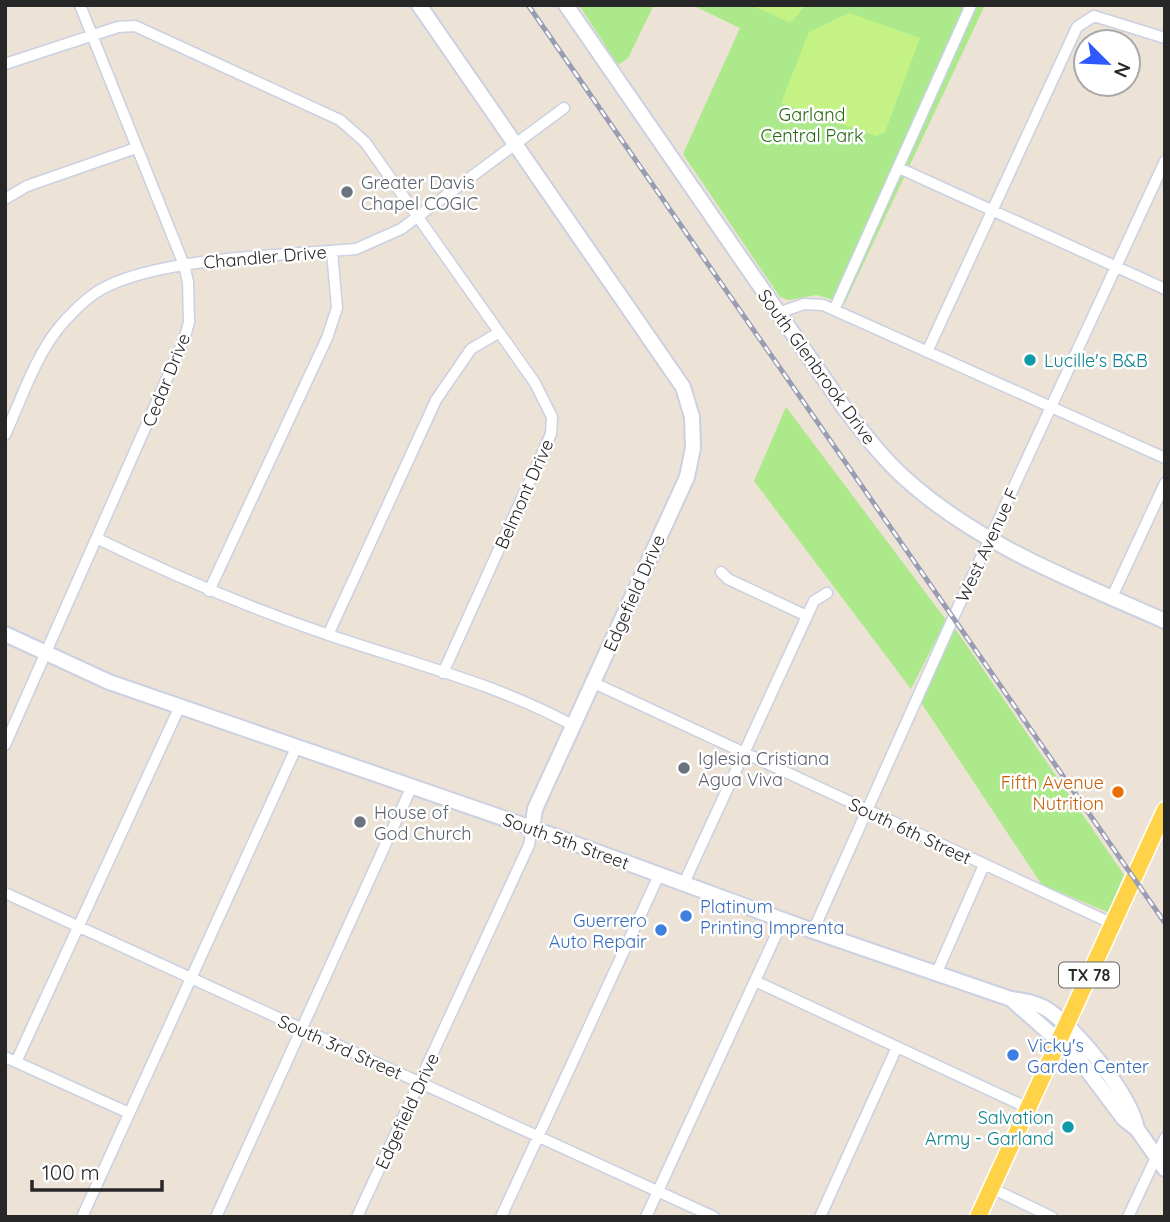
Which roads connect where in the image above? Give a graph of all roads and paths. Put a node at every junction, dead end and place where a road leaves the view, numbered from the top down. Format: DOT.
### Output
graph roads {
  1 [pos="80,5"];
  2 [pos="419,5"];
  3 [pos="566,5"];
  4 [pos="971,5"];
  5 [pos="93,36"];
  6 [pos="1165,38"];
  7 [pos="5,65"];
  8 [pos="564,108"];
  9 [pos="516,144"];
  10 [pos="136,148"];
  11 [pos="1165,160"];
  12 [pos="899,168"];
  13 [pos="5,199"];
  14 [pos="992,210"];
  15 [pos="418,217"];
  16 [pos="332,251"];
  17 [pos="184,265"];
  18 [pos="1116,267"];
  19 [pos="1165,289"];
  20 [pos="834,310"];
  21 [pos="778,313"];
  22 [pos="498,332"];
  23 [pos="927,352"];
  24 [pos="1053,405"];
  25 [pos="5,435"];
  26 [pos="1165,458"];
  27 [pos="1165,483"];
  28 [pos="98,539"];
  29 [pos="990,539"];
  30 [pos="721,572"];
  31 [pos="209,591"];
  32 [pos="827,593"];
  33 [pos="1112,597"];
  34 [pos="807,616"];
  35 [pos="1165,621"];
  36 [pos="5,634"];
  37 [pos="328,635"];
  38 [pos="47,653"];
  39 [pos="443,673"];
  40 [pos="594,683"];
  41 [pos="180,706"];
  42 [pos="574,726"];
  43 [pos="5,745"];
  44 [pos="297,746"];
  45 [pos="744,754"];
  46 [pos="412,786"];
  47 [pos="1165,810"];
  48 [pos="865,811"];
  49 [pos="532,828"];
  50 [pos="984,865"];
  51 [pos="659,875"];
  52 [pos="684,883"];
  53 [pos="5,893"];
  54 [pos="783,920"];
  55 [pos="1113,924"];
  56 [pos="78,926"];
  57 [pos="813,931"];
  58 [pos="937,972"];
  59 [pos="190,978"];
  60 [pos="755,981"];
  61 [pos="302,1030"];
  62 [pos="1062,1032"];
  63 [pos="897,1047"];
  64 [pos="5,1057"];
  65 [pos="16,1062"];
  66 [pos="420,1083"];
  67 [pos="1027,1107"];
  68 [pos="129,1113"];
  69 [pos="539,1137"];
  70 [pos="1165,1138"];
  71 [pos="1155,1156"];
  72 [pos="1165,1170"];
  73 [pos="991,1188"];
  74 [pos="658,1191"];
  75 [pos="82,1217"];
  76 [pos="216,1217"];
  77 [pos="357,1217"];
  78 [pos="501,1217"];
  79 [pos="646,1217"];
  80 [pos="714,1217"];
  81 [pos="820,1217"];
  82 [pos="978,1217"];
  83 [pos="1052,1217"];
  84 [pos="1128,1217"];
  1 -- 5 [label="street, Cedar Drive"];
  2 -- 9 [label="street, Edgefield Drive"];
  3 -- 21 [label="street, South Glenbrook Drive"];
  4 -- 12 [label="street"];
  5 -- 7 [label="street, Belmont Drive"];
  5 -- 10 [label="street, Cedar Drive"];
  5 -- 15 [label="street, Belmont Drive"];
  6 -- 14 [label="street"];
  8 -- 9 [label="street, Chandler Drive"];
  9 -- 15 [label="street, Chandler Drive"];
  9 -- 40 [label="street, Edgefield Drive"];
  10 -- 13 [label="street"];
  10 -- 17 [label="street, Cedar Drive"];
  11 -- 18 [label="street, West Avenue F"];
  12 -- 14 [label="street"];
  12 -- 20 [label="street"];
  14 -- 18 [label="street"];
  14 -- 23 [label="street"];
  15 -- 16 [label="street, Chandler Drive"];
  15 -- 22 [label="street, Belmont Drive"];
  16 -- 17 [label="street, Chandler Drive"];
  16 -- 31 [label="street"];
  17 -- 25 [label="street, Chandler Drive"];
  17 -- 28 [label="street, Cedar Drive"];
  18 -- 19 [label="street"];
  18 -- 24 [label="street, West Avenue F"];
  20 -- 21 [label="street"];
  20 -- 23 [label="street"];
  21 -- 29 [label="street, South Glenbrook Drive"];
  22 -- 37 [label="street"];
  22 -- 39 [label="street, Belmont Drive"];
  23 -- 24 [label="street"];
  24 -- 26 [label="street"];
  24 -- 29 [label="street, West Avenue F"];
  27 -- 33 [label="street"];
  28 -- 31 [label="street"];
  28 -- 38 [label="street, Cedar Drive"];
  29 -- 33 [label="street, South Glenbrook Drive"];
  29 -- 48 [label="street, West Avenue F"];
  30 -- 34 [label="street"];
  31 -- 37 [label="street"];
  32 -- 34 [label="street"];
  33 -- 35 [label="street, South Glenbrook Drive"];
  34 -- 45 [label="street"];
  36 -- 38 [label="street, South 5th Street"];
  37 -- 39 [label="street"];
  38 -- 41 [label="street, South 5th Street"];
  38 -- 43 [label="street, Cedar Drive"];
  39 -- 42 [label="street"];
  40 -- 42 [label="street, Edgefield Drive"];
  40 -- 45 [label="street, South 6th Street"];
  41 -- 44 [label="street, South 5th Street"];
  41 -- 56 [label="street"];
  42 -- 49 [label="street, Edgefield Drive"];
  44 -- 46 [label="street, South 5th Street"];
  44 -- 59 [label="street"];
  45 -- 48 [label="street, South 6th Street"];
  45 -- 52 [label="street"];
  46 -- 49 [label="street, South 5th Street"];
  46 -- 61 [label="street"];
  47 -- 55 [label="main road, TX 78"];
  48 -- 50 [label="street, South 6th Street"];
  48 -- 57 [label="street, West Avenue F"];
  49 -- 51 [label="street, South 5th Street"];
  49 -- 66 [label="street, Edgefield Drive"];
  50 -- 55 [label="street, South 6th Street"];
  50 -- 58 [label="street"];
  51 -- 52 [label="street, South 5th Street"];
  51 -- 69 [label="street"];
  52 -- 54 [label="street, South 5th Street"];
  53 -- 56 [label="street, South 3rd Street"];
  54 -- 57 [label="street, South 5th Street"];
  54 -- 60 [label="street"];
  55 -- 62 [label="main road, TX 78"];
  56 -- 59 [label="street, South 3rd Street"];
  56 -- 65 [label="street"];
  57 -- 58 [label="street, South 5th Street"];
  58 -- 62 [label="street, South 5th Street"];
  59 -- 61 [label="street, South 3rd Street"];
  59 -- 68 [label="street"];
  60 -- 63 [label="street"];
  60 -- 74 [label="street"];
  61 -- 66 [label="street, South 3rd Street"];
  61 -- 76 [label="street"];
  62 -- 67 [label="main road, TX 78"];
  62 -- 71 [label="street, South 5th Street"];
  63 -- 67 [label="street"];
  63 -- 81 [label="street"];
  64 -- 65 [label="street"];
  65 -- 68 [label="street"];
  66 -- 69 [label="street, South 3rd Street"];
  66 -- 77 [label="street, Edgefield Drive"];
  67 -- 73 [label="main road, TX 78"];
  68 -- 75 [label="street"];
  69 -- 74 [label="street, South 3rd Street"];
  69 -- 78 [label="street"];
  70 -- 71 [label="street"];
  71 -- 72 [label="street, South 5th Street"];
  71 -- 84 [label="street"];
  73 -- 82 [label="main road, TX 78"];
  73 -- 83 [label="street"];
  74 -- 79 [label="street"];
  74 -- 80 [label="street, South 3rd Street"];
}
